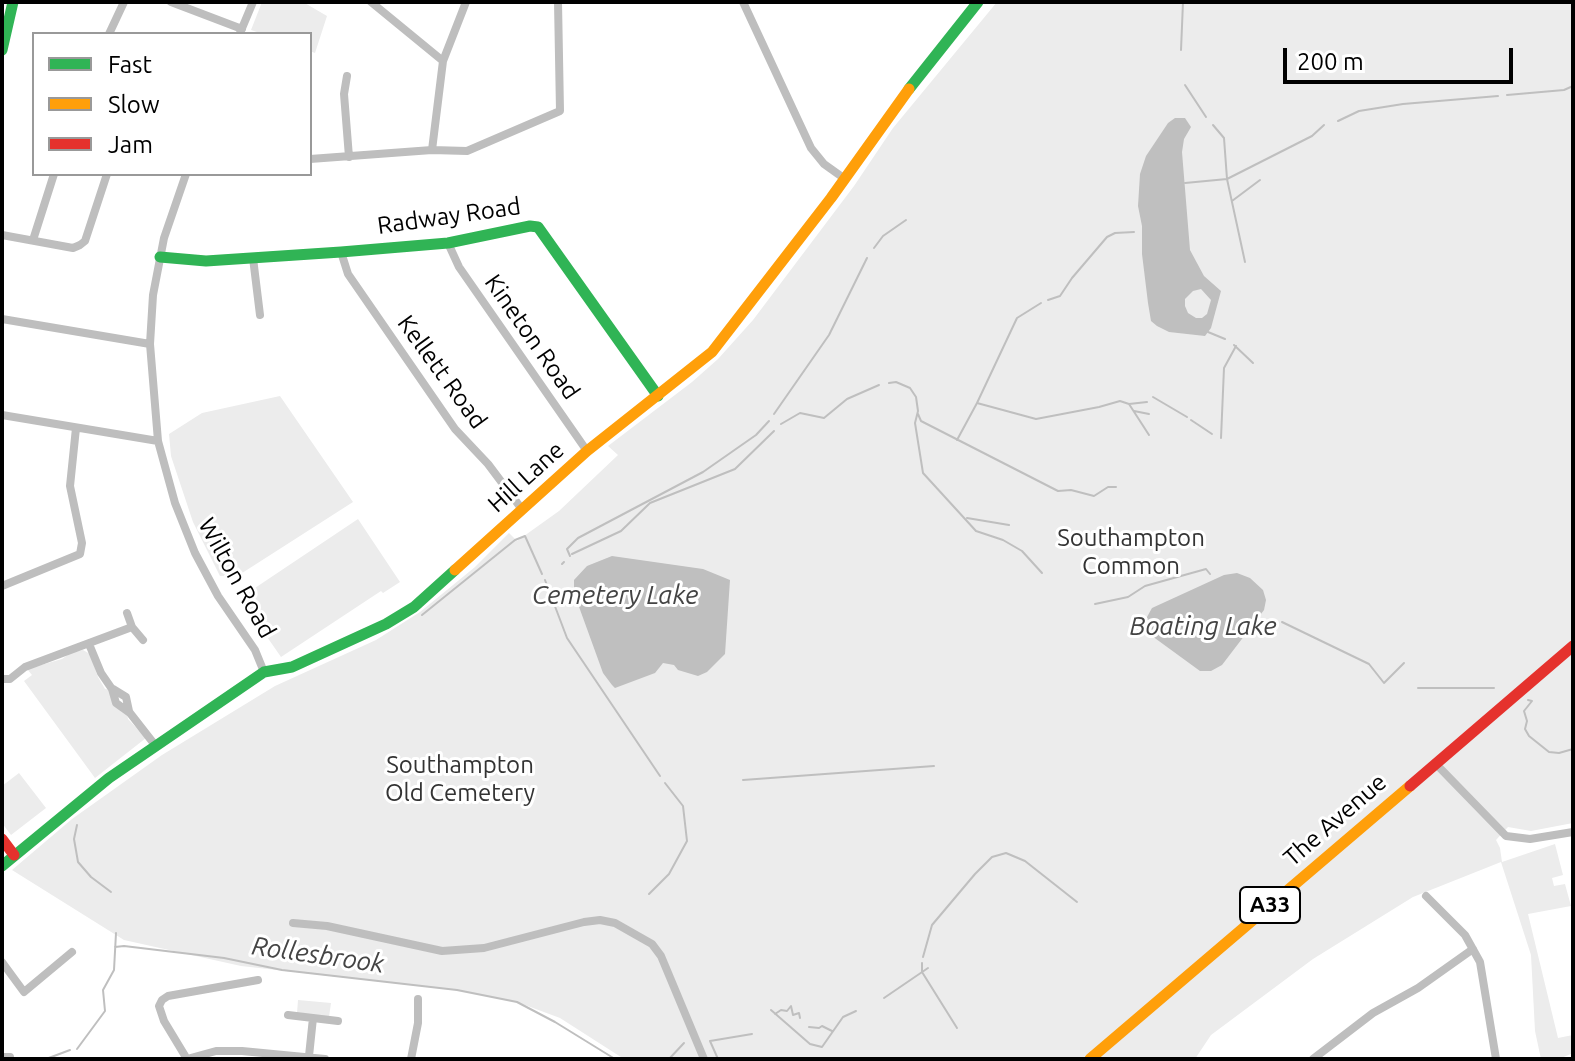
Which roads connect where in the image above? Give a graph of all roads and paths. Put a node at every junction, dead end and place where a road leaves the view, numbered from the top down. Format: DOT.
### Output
graph roads {
  1 [pos="13,2"];
  2 [pos="124,2"];
  3 [pos="171,2"];
  4 [pos="253,2"];
  5 [pos="371,2"];
  6 [pos="466,2"];
  7 [pos="558,2"];
  8 [pos="743,2"];
  9 [pos="972,3"];
  10 [pos="5,24"];
  11 [pos="241,31"];
  12 [pos="110,32"];
  13 [pos="2,50"];
  14 [pos="443,61"];
  15 [pos="348,81"];
  16 [pos="432,150"];
  17 [pos="349,157"];
  18 [pos="312,159"];
  19 [pos="53,176"];
  20 [pos="106,176"];
  21 [pos="185,176"];
  22 [pos="845,179"];
  23 [pos="2,235"];
  24 [pos="33,240"];
  25 [pos="448,243"];
  26 [pos="341,252"];
  27 [pos="160,257"];
  28 [pos="253,258"];
  29 [pos="260,315"];
  30 [pos="2,319"];
  31 [pos="150,344"];
  32 [pos="658,396"];
  33 [pos="2,415"];
  34 [pos="76,428"];
  35 [pos="158,441"];
  36 [pos="587,451"];
  37 [pos="521,508"];
  38 [pos="2,586"];
  39 [pos="127,613"];
  40 [pos="132,627"];
  41 [pos="143,640"];
  42 [pos="89,644"];
  43 [pos="1573,646"];
  44 [pos="264,672"];
  45 [pos="6,679"];
  46 [pos="16,687"];
  47 [pos="155,745"];
  48 [pos="1435,763"];
  49 [pos="1573,832"];
  50 [pos="2,839"];
  51 [pos="14,855"];
  52 [pos="2,866"];
  53 [pos="1426,896"];
  54 [pos="293,923"];
  55 [pos="1473,949"];
  56 [pos="72,952"];
  57 [pos="2,962"];
  58 [pos="245,971"];
  59 [pos="258,980"];
  60 [pos="247,982"];
  61 [pos="418,999"];
  62 [pos="408,1009"];
  63 [pos="418,1009"];
  64 [pos="288,1015"];
  65 [pos="313,1018"];
  66 [pos="338,1021"];
  67 [pos="309,1056"];
  68 [pos="187,1059"];
  69 [pos="325,1059"];
  70 [pos="411,1059"];
  71 [pos="704,1059"];
  72 [pos="1090,1059"];
  73 [pos="1313,1059"];
  74 [pos="1496,1059"];
  1 -- 10 [label="street"];
  2 -- 12 [label="street"];
  3 -- 11 [label="street"];
  4 -- 11 [label="street"];
  5 -- 14 [label="street"];
  6 -- 14 [label="street"];
  7 -- 16 [label="street"];
  8 -- 22 [label="street"];
  9 -- 22 [label="street, Hill Lane"];
  10 -- 13 [label="street"];
  14 -- 16 [label="street"];
  15 -- 17 [label="street"];
  16 -- 17 [label="street"];
  17 -- 18 [label="street"];
  19 -- 24 [label="street"];
  20 -- 24 [label="street"];
  21 -- 27 [label="street, Wilton Road"];
  22 -- 32 [label="street, Hill Lane"];
  23 -- 24 [label="street"];
  25 -- 26 [label="street, Radway Road"];
  25 -- 32 [label="street, Radway Road"];
  25 -- 36 [label="street, Kineton Road"];
  26 -- 28 [label="street, Radway Road"];
  26 -- 37 [label="street, Kellett Road"];
  27 -- 28 [label="street, Radway Road"];
  27 -- 31 [label="street, Wilton Road"];
  28 -- 29 [label="street"];
  30 -- 31 [label="street"];
  31 -- 35 [label="street, Wilton Road"];
  32 -- 36 [label="street, Hill Lane"];
  33 -- 34 [label="street"];
  34 -- 35 [label="street"];
  34 -- 38 [label="street"];
  35 -- 44 [label="street, Wilton Road"];
  36 -- 37 [label="street, Hill Lane"];
  37 -- 44 [label="street, Hill Lane"];
  39 -- 40 [label="street"];
  40 -- 41 [label="street"];
  40 -- 42 [label="street"];
  42 -- 45 [label="street"];
  42 -- 47 [label="street"];
  43 -- 48 [label="street, The Avenue / A33"];
  44 -- 47 [label="street, Hill Lane"];
  45 -- 46 [label="street"];
  47 -- 51 [label="street, Hill Lane"];
  48 -- 49 [label="street"];
  48 -- 72 [label="street, The Avenue / A33"];
  50 -- 51 [label="street"];
  51 -- 52 [label="street, Hill Lane"];
  53 -- 55 [label="street"];
  54 -- 71 [label="street"];
  55 -- 73 [label="street"];
  55 -- 74 [label="street"];
  56 -- 57 [label="street"];
  58 -- 60 [label="street"];
  59 -- 60 [label="street"];
  60 -- 68 [label="street"];
  61 -- 63 [label="street"];
  62 -- 63 [label="street"];
  63 -- 70 [label="street"];
  64 -- 65 [label="street"];
  65 -- 66 [label="street"];
  65 -- 67 [label="street"];
  67 -- 68 [label="street"];
  67 -- 69 [label="street"];
}
